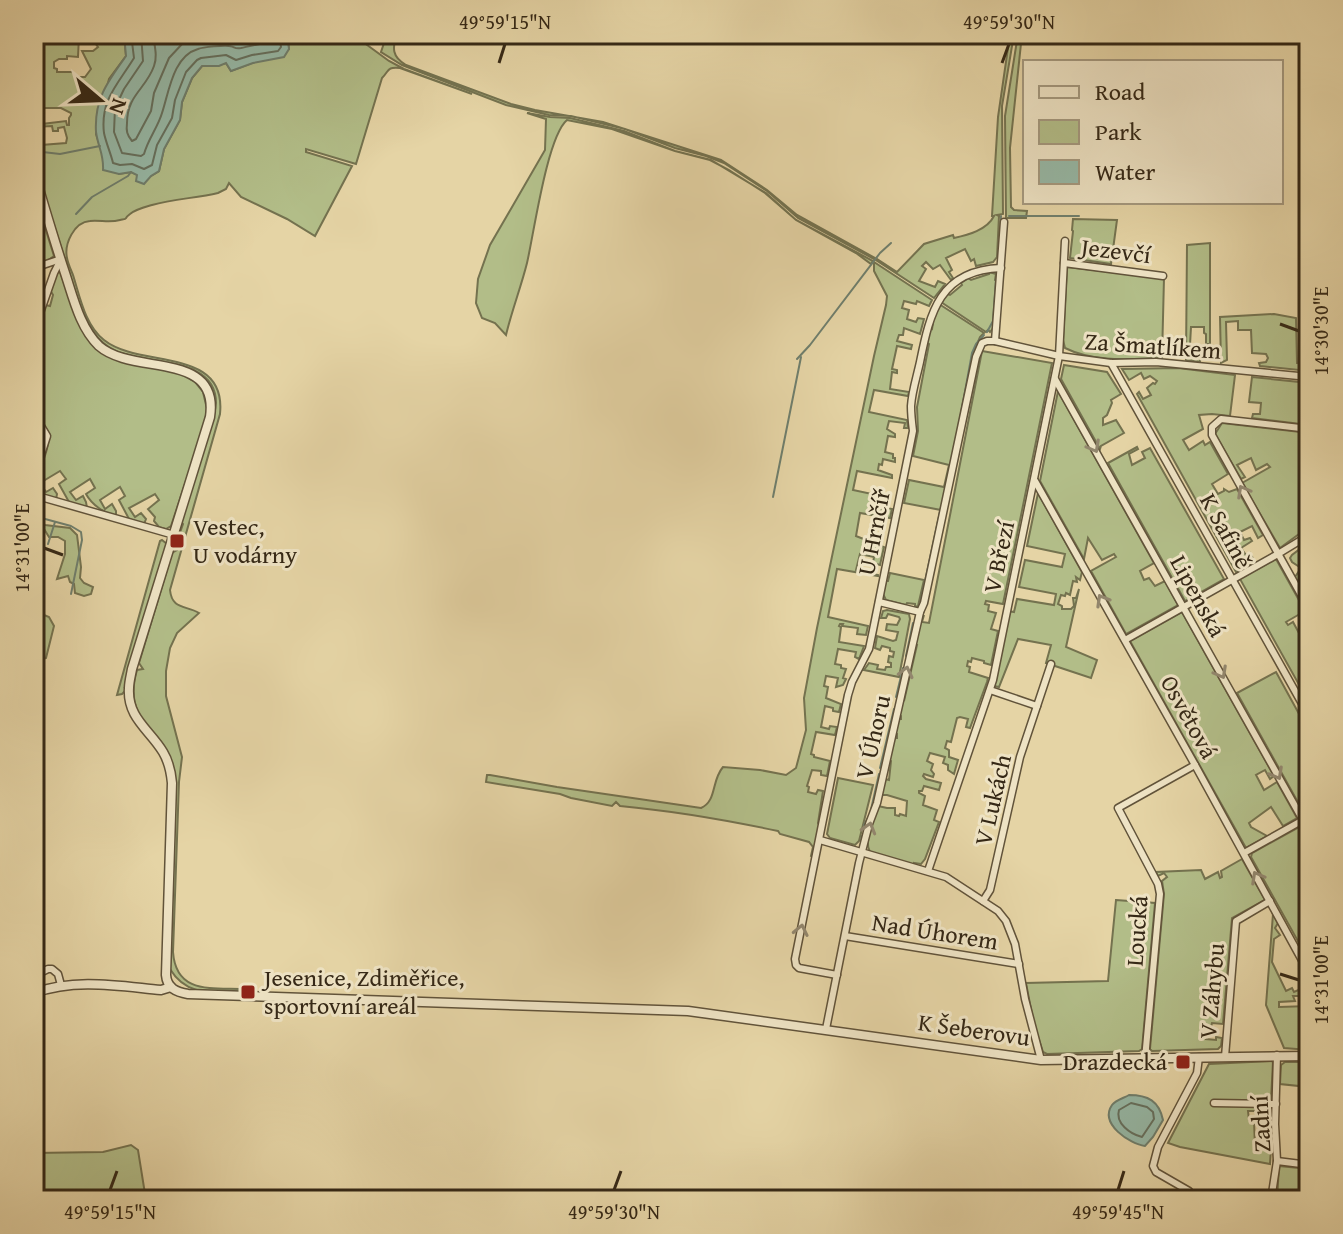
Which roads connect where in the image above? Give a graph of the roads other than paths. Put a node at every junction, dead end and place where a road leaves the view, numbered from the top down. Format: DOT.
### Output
graph roads {
  1 [pos="34,172"];
  2 [pos="1004,222"];
  3 [pos="1065,241"];
  4 [pos="61,259"];
  5 [pos="1064,263"];
  6 [pos="34,268"];
  7 [pos="1001,268"];
  8 [pos="1163,276"];
  9 [pos="34,330"];
  10 [pos="995,341"];
  11 [pos="1059,356"];
  12 [pos="1111,363"];
  13 [pos="1309,377"];
  14 [pos="1055,379"];
  15 [pos="34,419"];
  16 [pos="1309,429"];
  17 [pos="34,476"];
  18 [pos="1035,481"];
  19 [pos="34,495"];
  20 [pos="1309,533"];
  21 [pos="174,535"];
  22 [pos="1278,554"];
  23 [pos="1233,580"];
  24 [pos="879,602"];
  25 [pos="1184,608"];
  26 [pos="1309,609"];
  27 [pos="920,612"];
  28 [pos="1125,640"];
  29 [pos="1051,664"];
  30 [pos="990,690"];
  31 [pos="1037,706"];
  32 [pos="1309,716"];
  33 [pos="1195,765"];
  34 [pos="1303,820"];
  35 [pos="1309,831"];
  36 [pos="820,840"];
  37 [pos="862,853"];
  38 [pos="1244,853"];
  39 [pos="928,871"];
  40 [pos="983,901"];
  41 [pos="1270,901"];
  42 [pos="845,936"];
  43 [pos="1019,964"];
  44 [pos="1309,973"];
  45 [pos="837,975"];
  46 [pos="34,976"];
  47 [pos="61,985"];
  48 [pos="171,987"];
  49 [pos="34,993"];
  50 [pos="826,1029"];
  51 [pos="1277,1055"];
  52 [pos="1309,1056"];
  53 [pos="1199,1057"];
  54 [pos="1225,1057"];
  55 [pos="1145,1059"];
  56 [pos="1041,1060"];
  57 [pos="1214,1103"];
  58 [pos="1276,1104"];
  59 [pos="1277,1161"];
  60 [pos="1309,1165"];
  61 [pos="1190,1197"];
  62 [pos="1271,1200"];
  1 -- 4 [label="street"];
  2 -- 7 [label="street"];
  3 -- 5 [label="street, V Březí"];
  4 -- 6 [label="street"];
  4 -- 9 [label="street"];
  4 -- 21 [label="street"];
  5 -- 8 [label="street, Jezevčí"];
  5 -- 11 [label="street, V Březí"];
  7 -- 10 [label="street"];
  7 -- 24 [label="street, U Hrnčíř"];
  10 -- 11 [label="street, Za Šmatlíkem"];
  10 -- 27 [label="street, V Úhoru"];
  11 -- 12 [label="street, Za Šmatlíkem"];
  11 -- 14 [label="street, V Březí"];
  12 -- 13 [label="street, Za Šmatlíkem"];
  12 -- 23 [label="street, K Safině"];
  14 -- 18 [label="street, V Březí"];
  14 -- 25 [label="street, Lipenská, one-way"];
  15 -- 17 [label="street"];
  22 -- 16 [label="street, one-way"];
  28 -- 18 [label="street, Osvětová, one-way"];
  18 -- 30 [label="street, V Březí"];
  19 -- 21 [label="street"];
  20 -- 22 [label="street"];
  21 -- 48 [label="street"];
  22 -- 23 [label="street"];
  22 -- 26 [label="street"];
  23 -- 25 [label="street"];
  23 -- 32 [label="street, K Safině"];
  24 -- 27 [label="street"];
  24 -- 36 [label="street, U Hrnčíř"];
  25 -- 28 [label="street"];
  25 -- 34 [label="street, Lipenská, one-way"];
  37 -- 27 [label="street, V Úhoru, one-way"];
  28 -- 33 [label="street, Osvětová"];
  29 -- 31 [label="street, V Lukách"];
  30 -- 31 [label="street"];
  30 -- 39 [label="street, V Březí"];
  31 -- 40 [label="street, V Lukách"];
  33 -- 38 [label="street, Osvětová"];
  33 -- 55 [label="street, Loucká"];
  34 -- 35 [label="street, Lipenská"];
  34 -- 38 [label="street"];
  36 -- 37 [label="street"];
  45 -- 36 [label="street, U Hrnčíř, one-way"];
  37 -- 39 [label="street"];
  37 -- 42 [label="street, V Úhoru"];
  41 -- 38 [label="street, Osvětová, one-way"];
  39 -- 40 [label="street"];
  40 -- 43 [label="street"];
  41 -- 44 [label="street, Osvětová"];
  41 -- 54 [label="street, V Záhybu"];
  42 -- 43 [label="street, Nad Úhorem"];
  42 -- 45 [label="street, V Úhoru"];
  43 -- 56 [label="street"];
  45 -- 50 [label="street, V Úhoru"];
  46 -- 47 [label="street"];
  47 -- 48 [label="street, K Šeberovu"];
  47 -- 49 [label="street, K Šeberovu"];
  48 -- 50 [label="street, K Šeberovu"];
  50 -- 56 [label="street, K Šeberovu"];
  51 -- 52 [label="street, K Šeberovu"];
  51 -- 54 [label="street, K Šeberovu"];
  51 -- 58 [label="street, Zadní"];
  53 -- 54 [label="street, K Šeberovu"];
  53 -- 55 [label="street, K Šeberovu"];
  53 -- 61 [label="street"];
  55 -- 56 [label="street, K Šeberovu"];
  57 -- 58 [label="street"];
  58 -- 59 [label="street, Zadní"];
  59 -- 60 [label="street, Zadní"];
  59 -- 62 [label="street"];
}
